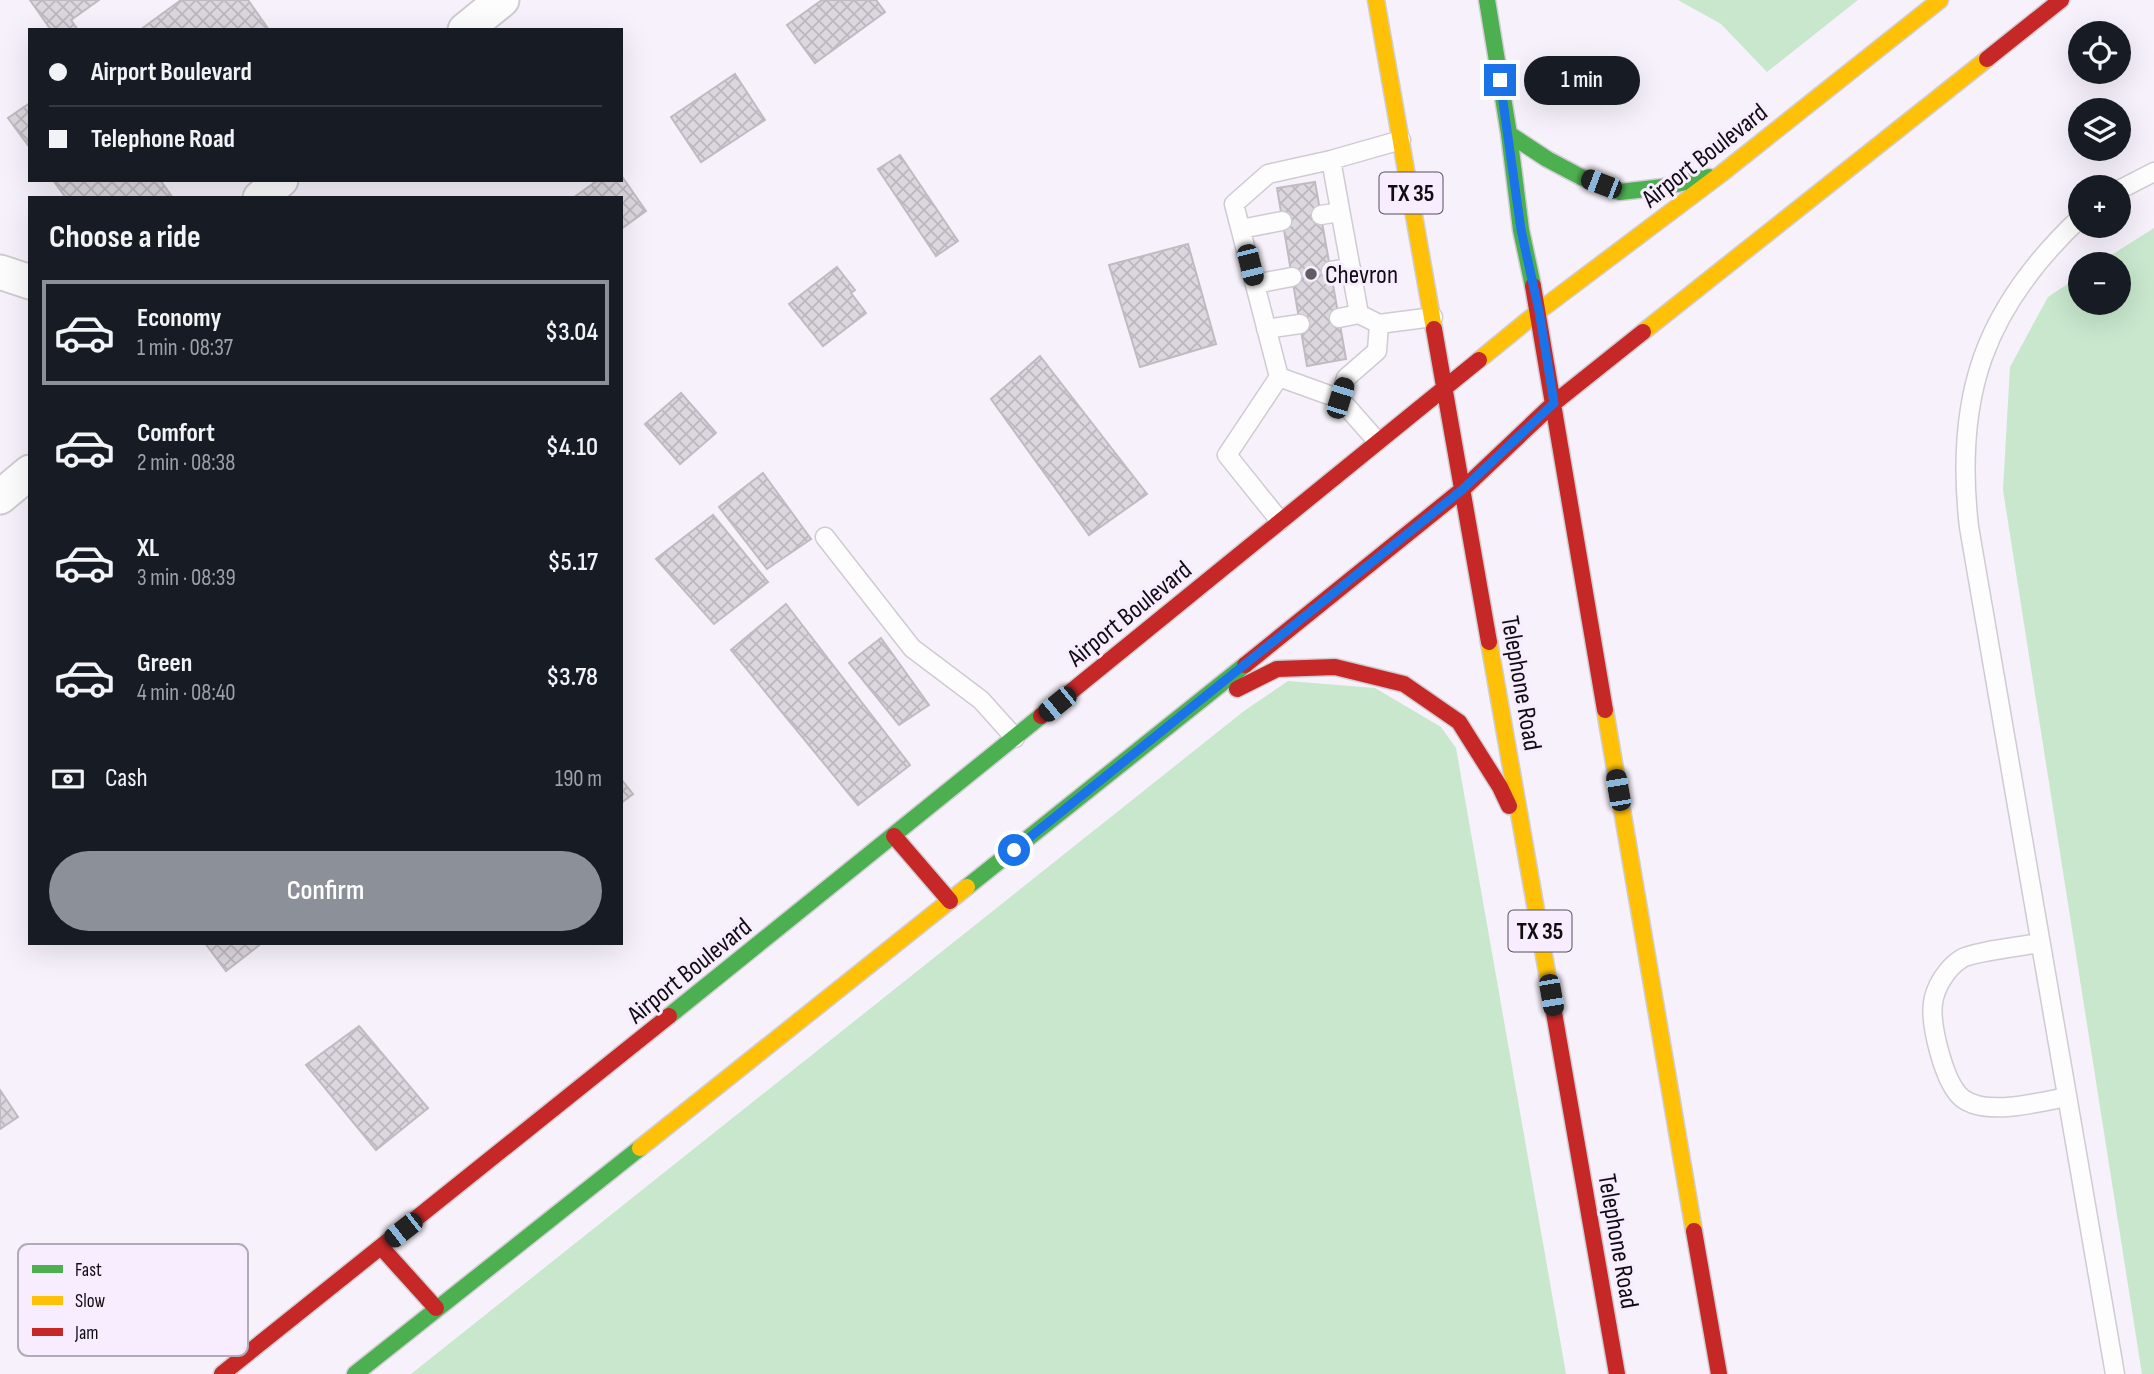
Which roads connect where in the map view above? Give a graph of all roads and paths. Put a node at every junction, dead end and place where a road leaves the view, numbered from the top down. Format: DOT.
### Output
graph roads {
  1 [pos="502,0"];
  2 [pos="1376,0"];
  3 [pos="1487,0"];
  4 [pos="1940,0"];
  5 [pos="2061,0"];
  6 [pos="467,28"];
  7 [pos="1509,134"];
  8 [pos="1401,140"];
  9 [pos="1331,160"];
  10 [pos="2154,172"];
  11 [pos="1721,174"];
  12 [pos="279,182"];
  13 [pos="2131,184"];
  14 [pos="262,196"];
  15 [pos="1340,212"];
  16 [pos="1321,215"];
  17 [pos="1282,221"];
  18 [pos="1241,229"];
  19 [pos="2068,229"];
  20 [pos="1351,268"];
  21 [pos="1331,271"];
  22 [pos="0,272"];
  23 [pos="1292,277"];
  24 [pos="28,281"];
  25 [pos="1255,284"];
  26 [pos="1539,311"];
  27 [pos="1359,314"];
  28 [pos="1433,317"];
  29 [pos="1339,318"];
  30 [pos="1300,324"];
  31 [pos="1379,324"];
  32 [pos="1266,329"];
  33 [pos="1279,377"];
  34 [pos="1445,386"];
  35 [pos="1340,398"];
  36 [pos="1554,403"];
  37 [pos="1377,441"];
  38 [pos="28,474"];
  39 [pos="1463,489"];
  40 [pos="0,497"];
  41 [pos="1280,521"];
  42 [pos="825,537"];
  43 [pos="1187,712"];
  44 [pos="1015,738"];
  45 [pos="1522,833"];
  46 [pos="894,836"];
  47 [pos="950,901"];
  48 [pos="2039,943"];
  49 [pos="2067,1097"];
  50 [pos="381,1247"];
  51 [pos="436,1308"];
  52 [pos="248,1353"];
  53 [pos="245,1356"];
  54 [pos="222,1374"];
  55 [pos="355,1374"];
  56 [pos="1617,1374"];
  57 [pos="1719,1374"];
  58 [pos="2115,1374"];
  1 -- 6 [label="street"];
  2 -- 8 [label="main road, Telephone Road / TX 35"];
  3 -- 7 [label="main road"];
  4 -- 11 [label="main road, Airport Boulevard"];
  5 -- 36 [label="main road"];
  7 -- 11 [label="main road"];
  7 -- 26 [label="main road"];
  8 -- 9 [label="lane"];
  8 -- 28 [label="main road, Telephone Road / TX 35"];
  9 -- 15 [label="lane"];
  9 -- 18 [label="lane"];
  10 -- 13 [label="lane"];
  11 -- 26 [label="main road, Airport Boulevard"];
  12 -- 14 [label="street"];
  15 -- 16 [label="lane"];
  15 -- 20 [label="lane"];
  17 -- 18 [label="lane"];
  18 -- 25 [label="lane"];
  19 -- 48 [label="lane"];
  20 -- 21 [label="lane"];
  20 -- 27 [label="lane"];
  22 -- 24 [label="street"];
  23 -- 25 [label="lane"];
  25 -- 32 [label="lane"];
  26 -- 34 [label="main road, Airport Boulevard"];
  26 -- 36 [label="main road"];
  27 -- 29 [label="lane"];
  27 -- 31 [label="lane"];
  28 -- 31 [label="lane"];
  28 -- 34 [label="main road, Telephone Road / TX 35"];
  30 -- 32 [label="lane"];
  31 -- 35 [label="lane"];
  32 -- 33 [label="lane"];
  33 -- 35 [label="lane"];
  33 -- 41 [label="lane"];
  34 -- 37 [label="main road, Airport Boulevard"];
  34 -- 39 [label="main road, Telephone Road / TX 35"];
  35 -- 37 [label="lane"];
  36 -- 39 [label="main road"];
  36 -- 57 [label="main road"];
  37 -- 41 [label="main road, Airport Boulevard"];
  38 -- 40 [label="street"];
  39 -- 43 [label="main road"];
  39 -- 45 [label="main road, Telephone Road / TX 35"];
  41 -- 44 [label="main road, Airport Boulevard"];
  42 -- 44 [label="lane"];
  43 -- 45 [label="main road"];
  43 -- 47 [label="main road"];
  44 -- 46 [label="main road, Airport Boulevard"];
  45 -- 56 [label="main road, Telephone Road / TX 35"];
  46 -- 47 [label="main road"];
  46 -- 50 [label="main road, Airport Boulevard"];
  47 -- 51 [label="main road"];
  48 -- 49 [label="lane"];
  48 -- 49 [label="lane"];
  49 -- 58 [label="lane"];
  50 -- 51 [label="main road"];
  50 -- 52 [label="main road, Airport Boulevard"];
  51 -- 55 [label="main road"];
  53 -- 54 [label="main road, Airport Boulevard"];
}
